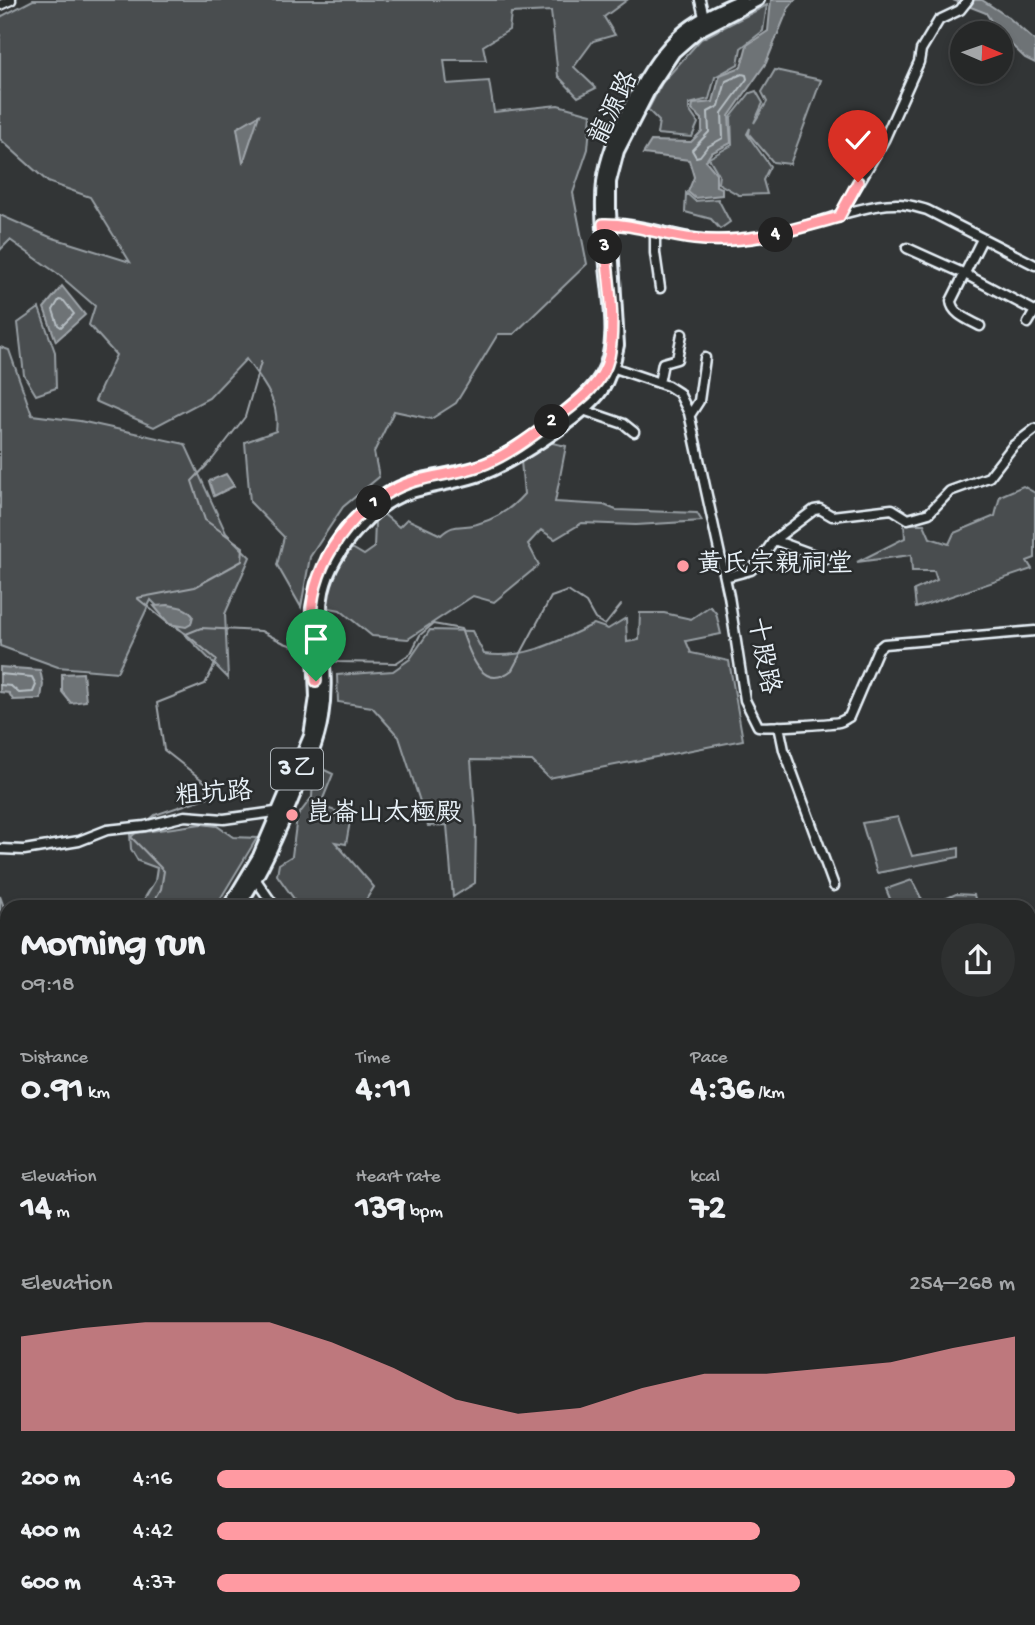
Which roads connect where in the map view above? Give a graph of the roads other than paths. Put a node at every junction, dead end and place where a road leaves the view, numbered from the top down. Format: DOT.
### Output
graph roads {
  1 [pos="11,0"];
  2 [pos="701,0"];
  3 [pos="741,0"];
  4 [pos="758,0"];
  5 [pos="968,0"];
  6 [pos="0,5"];
  7 [pos="706,22"];
  8 [pos="839,217"];
  9 [pos="607,224"];
  10 [pos="655,231"];
  11 [pos="982,239"];
  12 [pos="907,248"];
  13 [pos="1035,265"];
  14 [pos="965,274"];
  15 [pos="660,288"];
  16 [pos="1035,311"];
  17 [pos="1028,323"];
  18 [pos="980,326"];
  19 [pos="682,334"];
  20 [pos="705,358"];
  21 [pos="610,367"];
  22 [pos="659,383"];
  23 [pos="583,410"];
  24 [pos="690,415"];
  25 [pos="1035,429"];
  26 [pos="634,432"];
  27 [pos="774,540"];
  28 [pos="826,559"];
  29 [pos="725,577"];
  30 [pos="1035,631"];
  31 [pos="318,655"];
  32 [pos="779,726"];
  33 [pos="283,811"];
  34 [pos="0,849"];
  35 [pos="253,876"];
  36 [pos="834,886"];
  37 [pos="234,900"];
  38 [pos="242,900"];
  39 [pos="270,900"];
  1 -- 6 [label="street"];
  2 -- 7 [label="street"];
  3 -- 7 [label="main road, 3乙"];
  4 -- 7 [label="main road, 3乙"];
  5 -- 8 [label="street"];
  7 -- 9 [label="main road, 3乙"];
  8 -- 10 [label="street"];
  8 -- 11 [label="street"];
  9 -- 10 [label="street"];
  9 -- 21 [label="main road, 3乙"];
  10 -- 15 [label="street"];
  11 -- 13 [label="street"];
  11 -- 14 [label="street"];
  12 -- 14 [label="street"];
  14 -- 16 [label="street"];
  14 -- 18 [label="street"];
  16 -- 17 [label="street"];
  19 -- 22 [label="street"];
  20 -- 24 [label="street"];
  21 -- 22 [label="street, 十股路"];
  21 -- 23 [label="main road, 3乙"];
  21 -- 31 [label="main road, 3乙"];
  22 -- 24 [label="street, 十股路"];
  23 -- 26 [label="street"];
  23 -- 31 [label="main road, 3乙"];
  24 -- 29 [label="street, 十股路"];
  25 -- 27 [label="street"];
  27 -- 28 [label="street"];
  27 -- 29 [label="street"];
  29 -- 32 [label="street, 十股路"];
  30 -- 32 [label="street, 十股路"];
  31 -- 33 [label="main road, 3乙"];
  32 -- 36 [label="street"];
  33 -- 34 [label="street, 粗坑路"];
  33 -- 35 [label="main road, 3乙"];
  35 -- 37 [label="main road, 3乙"];
  35 -- 38 [label="main road, 3乙"];
  35 -- 39 [label="street"];
}
